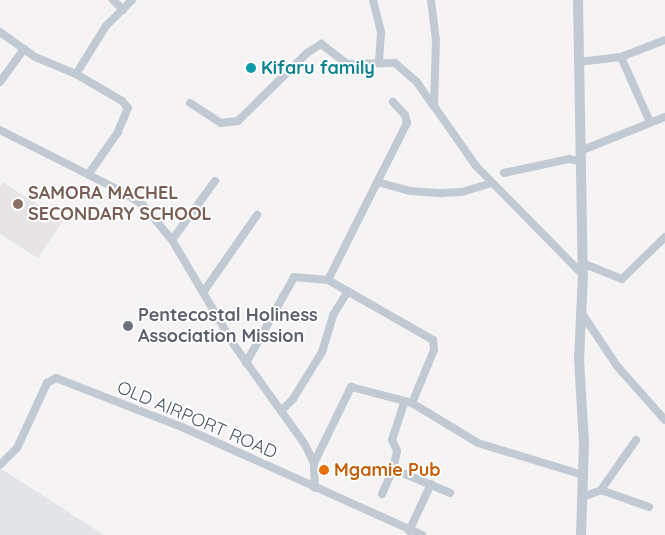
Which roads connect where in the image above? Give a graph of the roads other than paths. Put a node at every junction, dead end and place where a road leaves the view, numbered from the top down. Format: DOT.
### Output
graph roads {
  1 [pos="113,0"];
  2 [pos="132,0"];
  3 [pos="373,0"];
  4 [pos="431,0"];
  5 [pos="578,0"];
  6 [pos="123,10"];
  7 [pos="0,32"];
  8 [pos="665,40"];
  9 [pos="24,49"];
  10 [pos="621,57"];
  11 [pos="379,61"];
  12 [pos="578,62"];
  13 [pos="76,74"];
  14 [pos="0,82"];
  15 [pos="393,102"];
  16 [pos="190,103"];
  17 [pos="434,106"];
  18 [pos="665,117"];
  19 [pos="650,122"];
  20 [pos="0,130"];
  21 [pos="580,156"];
  22 [pos="504,173"];
  23 [pos="88,175"];
  24 [pos="215,181"];
  25 [pos="377,182"];
  26 [pos="491,183"];
  27 [pos="257,215"];
  28 [pos="665,237"];
  29 [pos="172,240"];
  30 [pos="582,263"];
  31 [pos="583,275"];
  32 [pos="328,280"];
  33 [pos="204,291"];
  34 [pos="348,291"];
  35 [pos="581,312"];
  36 [pos="246,363"];
  37 [pos="408,402"];
  38 [pos="281,411"];
  39 [pos="665,420"];
  40 [pos="636,440"];
  41 [pos="314,463"];
  42 [pos="0,465"];
  43 [pos="393,469"];
  44 [pos="583,475"];
  45 [pos="431,484"];
  46 [pos="315,488"];
  47 [pos="601,490"];
  48 [pos="450,493"];
  49 [pos="382,494"];
  50 [pos="583,497"];
  51 [pos="649,507"];
  52 [pos="409,531"];
  53 [pos="422,535"];
  54 [pos="581,535"];
  1 -- 6 [label="street"];
  2 -- 6 [label="street"];
  3 -- 11 [label="street"];
  4 -- 17 [label="street"];
  5 -- 12 [label="street"];
  6 -- 13 [label="street"];
  7 -- 9 [label="street"];
  8 -- 10 [label="street"];
  9 -- 13 [label="street"];
  9 -- 14 [label="street"];
  10 -- 12 [label="street"];
  10 -- 19 [label="street"];
  11 -- 16 [label="street"];
  11 -- 17 [label="street"];
  12 -- 21 [label="street"];
  13 -- 23 [label="street"];
  15 -- 25 [label="street"];
  17 -- 26 [label="street"];
  18 -- 19 [label="street"];
  19 -- 21 [label="street"];
  20 -- 23 [label="street"];
  21 -- 22 [label="street"];
  21 -- 30 [label="street"];
  23 -- 29 [label="street"];
  24 -- 29 [label="street"];
  25 -- 26 [label="street"];
  25 -- 32 [label="street"];
  26 -- 31 [label="street"];
  27 -- 33 [label="street"];
  28 -- 30 [label="street"];
  29 -- 33 [label="street"];
  30 -- 31 [label="street"];
  31 -- 35 [label="street"];
  32 -- 34 [label="street"];
  32 -- 36 [label="street"];
  33 -- 36 [label="street"];
  34 -- 37 [label="street"];
  34 -- 38 [label="street"];
  35 -- 39 [label="street"];
  35 -- 44 [label="street"];
  36 -- 38 [label="street"];
  37 -- 41 [label="street"];
  37 -- 43 [label="street"];
  37 -- 44 [label="street"];
  38 -- 41 [label="street"];
  40 -- 47 [label="street"];
  41 -- 46 [label="street"];
  42 -- 46 [label="street, OLD AIRPORT ROAD"];
  43 -- 45 [label="street"];
  43 -- 49 [label="street"];
  44 -- 50 [label="street"];
  45 -- 48 [label="street"];
  45 -- 52 [label="street"];
  46 -- 52 [label="street, OLD AIRPORT ROAD"];
  47 -- 50 [label="street"];
  47 -- 51 [label="street"];
  50 -- 54 [label="street"];
  52 -- 53 [label="street, OLD AIRPORT ROAD"];
}
